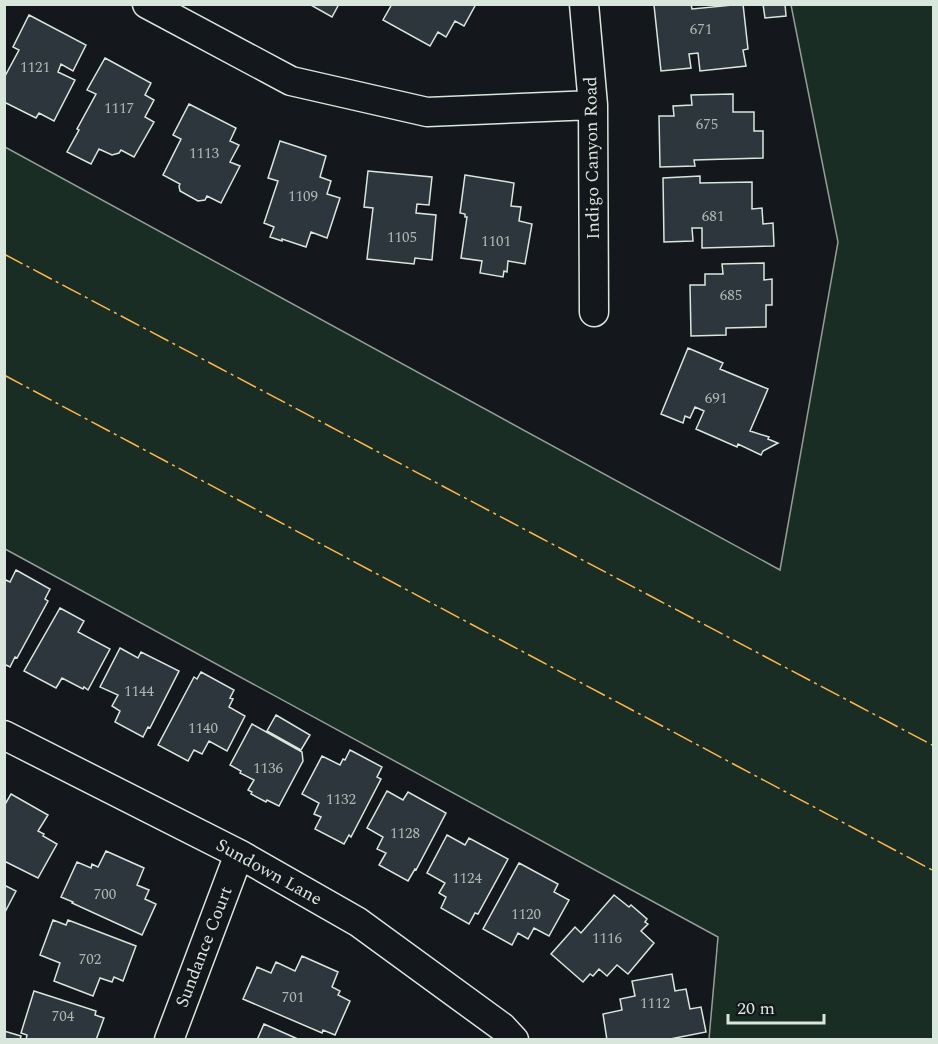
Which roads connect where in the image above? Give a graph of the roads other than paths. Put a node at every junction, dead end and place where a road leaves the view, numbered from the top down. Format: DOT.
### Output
graph roads {
  1 [pos="147,4"];
  2 [pos="585,4"];
  3 [pos="593,105"];
  4 [pos="594,312"];
  5 [pos="4,735"];
  6 [pos="239,854"];
  7 [pos="169,1040"];
  8 [pos="514,1040"];
  1 -- 3 [label="street"];
  2 -- 3 [label="street, Indigo Canyon Road"];
  3 -- 4 [label="street, Indigo Canyon Road"];
  5 -- 6 [label="street, Sundown Lane"];
  6 -- 7 [label="street, Sundance Court"];
  6 -- 8 [label="street, Sundown Lane"];
}
